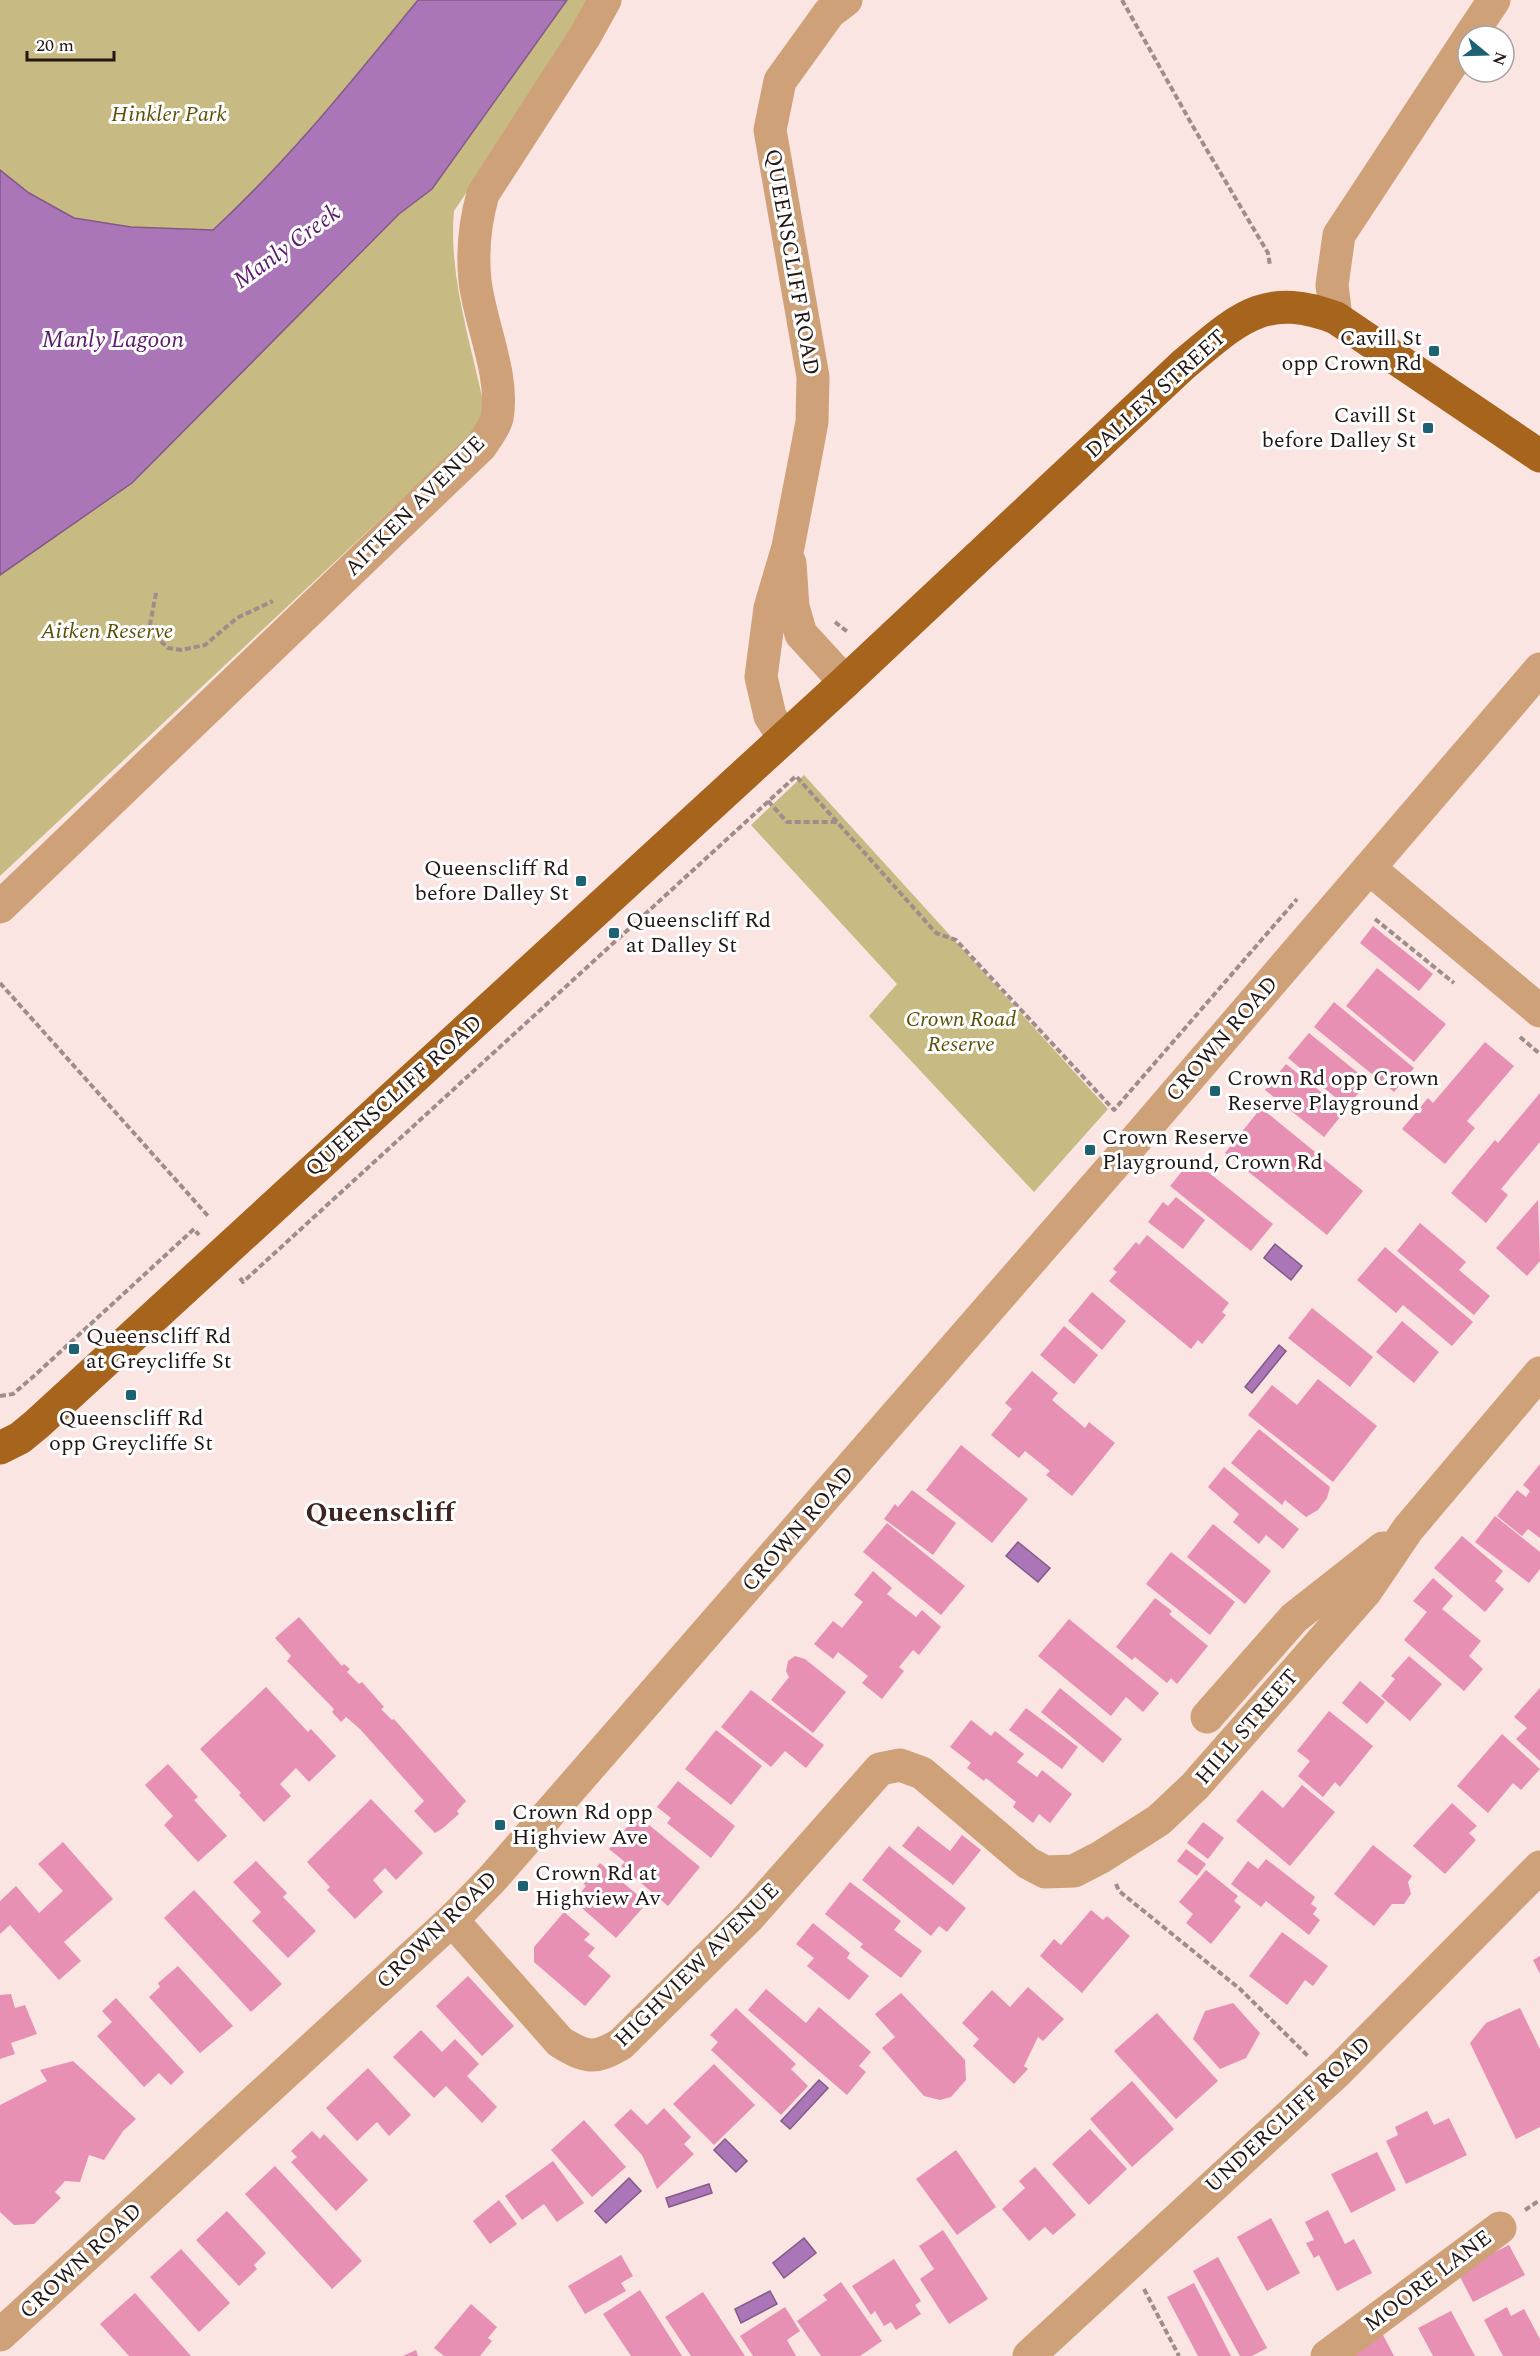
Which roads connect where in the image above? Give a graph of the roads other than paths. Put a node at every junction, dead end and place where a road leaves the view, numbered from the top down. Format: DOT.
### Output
graph roads {
  1 [pos="605,0"];
  2 [pos="846,0"];
  3 [pos="1494,0"];
  4 [pos="1478,24"];
  5 [pos="1456,58"];
  6 [pos="1336,318"];
  7 [pos="1540,456"];
  8 [pos="788,547"];
  9 [pos="1540,669"];
  10 [pos="844,682"];
  11 [pos="784,738"];
  12 [pos="1370,868"];
  13 [pos="0,907"];
  14 [pos="1540,1011"];
  15 [pos="1540,1373"];
  16 [pos="0,1448"];
  17 [pos="1408,1529"];
  18 [pos="1207,1718"];
  19 [pos="880,1769"];
  20 [pos="1540,1867"];
  21 [pos="452,1920"];
  22 [pos="1510,2221"];
  23 [pos="0,2335"];
  24 [pos="1029,2356"];
  25 [pos="1327,2356"];
  1 -- 13 [label="street, AITKEN AVENUE"];
  2 -- 8 [label="street, QUEENSCLIFF ROAD"];
  3 -- 4 [label="street"];
  5 -- 6 [label="street"];
  6 -- 7 [label="main road, DALLEY STREET"];
  6 -- 10 [label="main road, DALLEY STREET"];
  8 -- 10 [label="street, QUEENSCLIFF ROAD"];
  8 -- 11 [label="street, QUEENSCLIFF ROAD"];
  9 -- 12 [label="street, CROWN ROAD"];
  10 -- 11 [label="main road, QUEENSCLIFF ROAD"];
  11 -- 16 [label="main road, QUEENSCLIFF ROAD"];
  12 -- 14 [label="street"];
  12 -- 21 [label="street, CROWN ROAD"];
  15 -- 17 [label="street, HILL STREET"];
  17 -- 18 [label="street"];
  17 -- 19 [label="street, HILL STREET"];
  19 -- 21 [label="street, HIGHVIEW AVENUE"];
  20 -- 24 [label="street, UNDERCLIFF ROAD"];
  21 -- 23 [label="street, CROWN ROAD"];
  22 -- 25 [label="street, MOORE LANE"];
}
